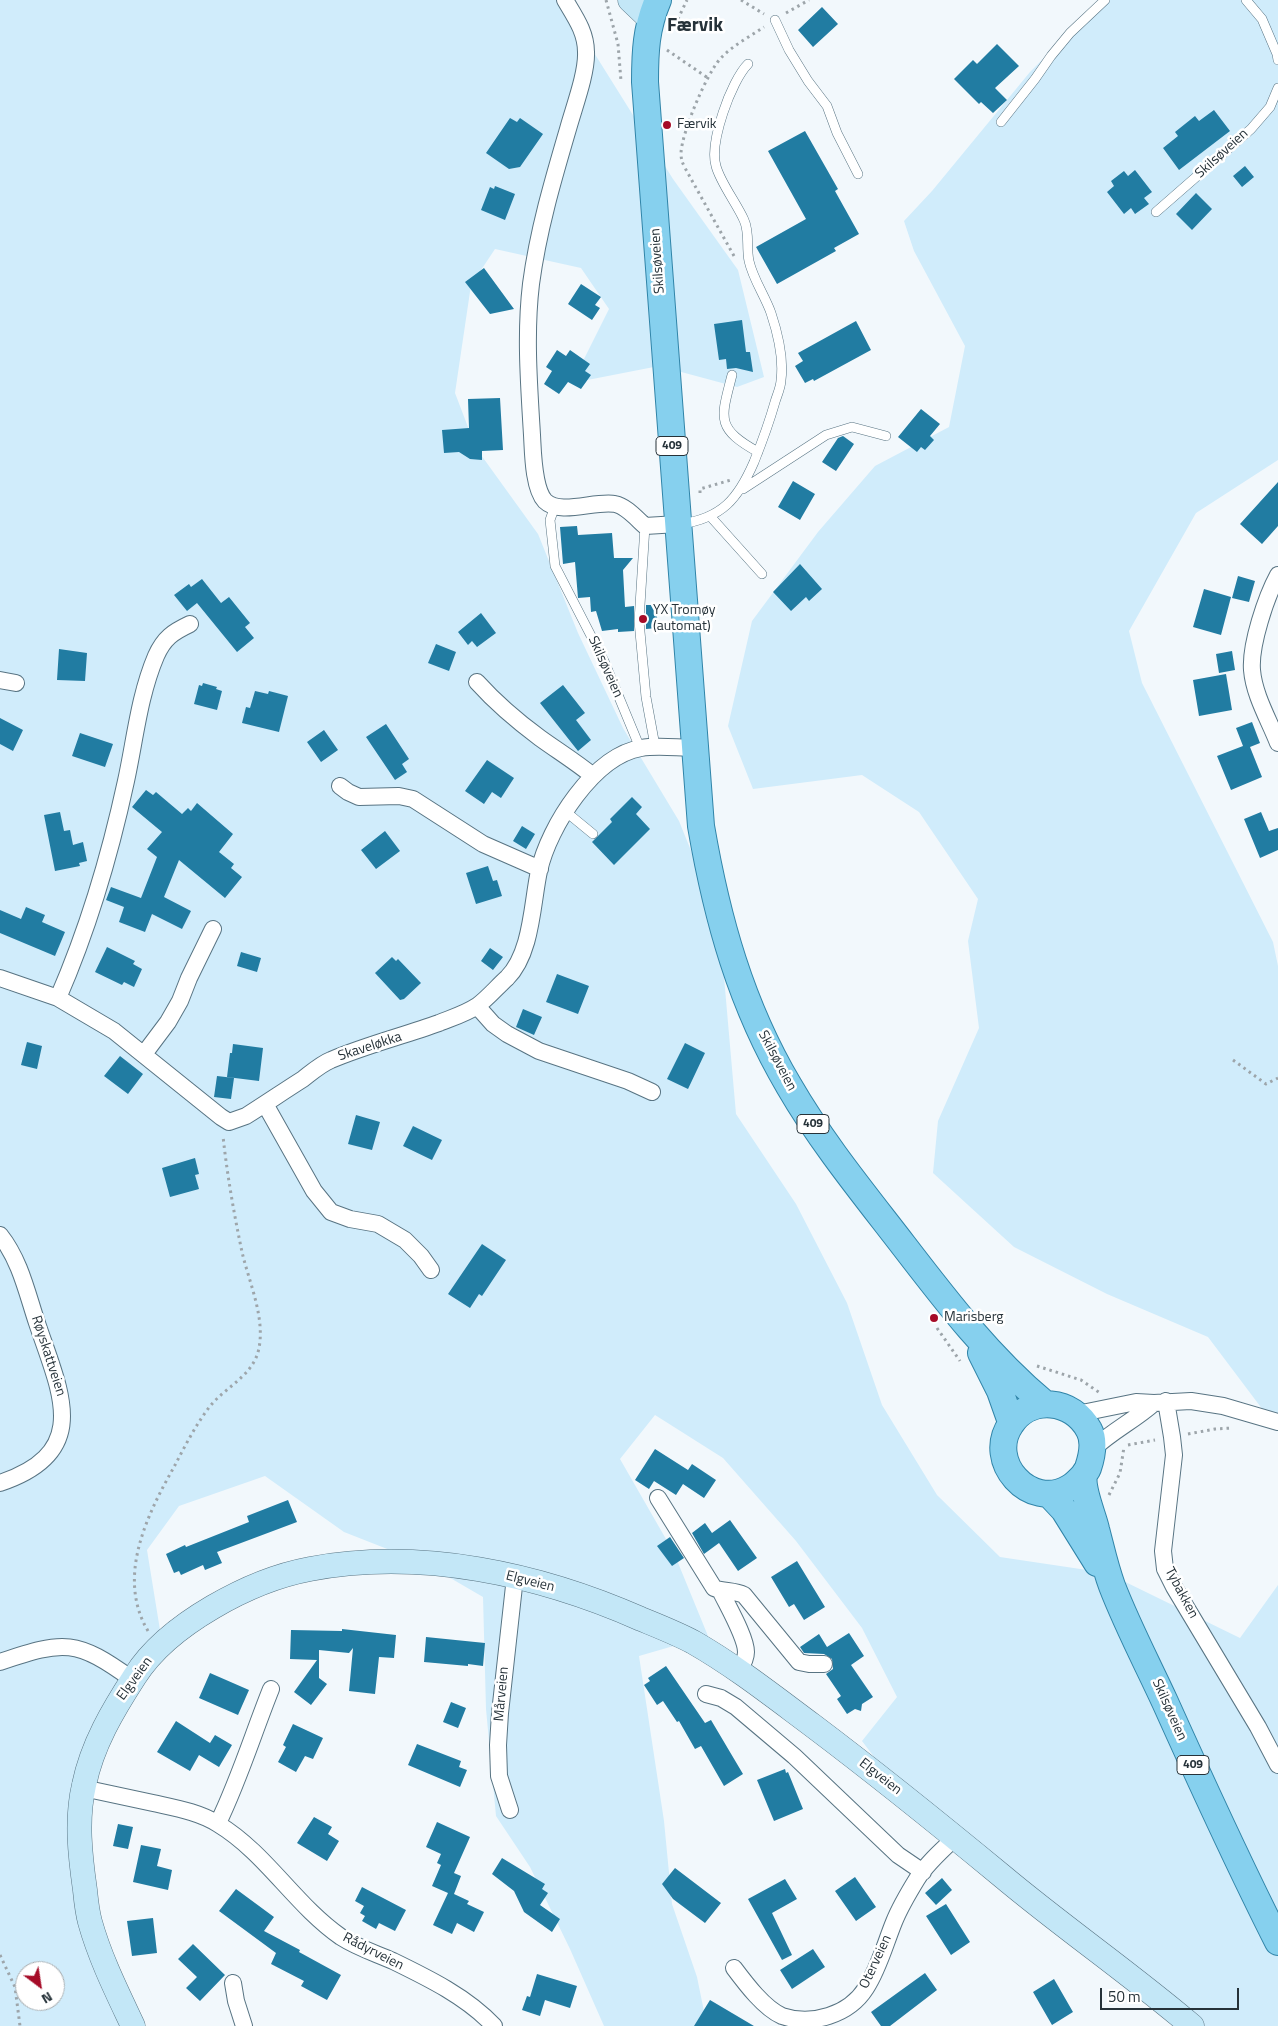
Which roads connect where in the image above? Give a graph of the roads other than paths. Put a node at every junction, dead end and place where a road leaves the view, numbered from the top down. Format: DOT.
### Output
graph roads {
  1 [pos="565,0"];
  2 [pos="1105,0"];
  3 [pos="1246,0"];
  4 [pos="650,10"];
  5 [pos="775,20"];
  6 [pos="1278,60"];
  7 [pos="748,64"];
  8 [pos="1278,88"];
  9 [pos="1001,122"];
  10 [pos="858,174"];
  11 [pos="1156,212"];
  12 [pos="732,375"];
  13 [pos="886,436"];
  14 [pos="758,452"];
  15 [pos="740,490"];
  16 [pos="555,506"];
  17 [pos="710,516"];
  18 [pos="686,523"];
  19 [pos="645,526"];
  20 [pos="762,574"];
  21 [pos="1278,574"];
  22 [pos="190,624"];
  23 [pos="476,682"];
  24 [pos="1278,743"];
  25 [pos="647,747"];
  26 [pos="694,748"];
  27 [pos="593,776"];
  28 [pos="340,786"];
  29 [pos="565,811"];
  30 [pos="592,834"];
  31 [pos="540,869"];
  32 [pos="213,929"];
  33 [pos="0,978"];
  34 [pos="58,998"];
  35 [pos="477,1006"];
  36 [pos="144,1054"];
  37 [pos="652,1092"];
  38 [pos="265,1104"];
  39 [pos="0,1235"];
  40 [pos="431,1270"];
  41 [pos="966,1326"];
  42 [pos="1160,1402"];
  43 [pos="1044,1404"];
  44 [pos="1083,1413"];
  45 [pos="1011,1422"];
  46 [pos="1278,1422"];
  47 [pos="1098,1444"];
  48 [pos="1084,1475"];
  49 [pos="0,1483"];
  50 [pos="1049,1494"];
  51 [pos="658,1498"];
  52 [pos="515,1577"];
  53 [pos="1112,1586"];
  54 [pos="720,1590"];
  55 [pos="0,1662"];
  56 [pos="824,1664"];
  57 [pos="739,1670"];
  58 [pos="133,1680"];
  59 [pos="271,1689"];
  60 [pos="706,1694"];
  61 [pos="1278,1765"];
  62 [pos="83,1788"];
  63 [pos="510,1810"];
  64 [pos="218,1823"];
  65 [pos="956,1837"];
  66 [pos="923,1872"];
  67 [pos="1278,1942"];
  68 [pos="734,1968"];
  69 [pos="233,1983"];
  70 [pos="133,2026"];
  71 [pos="244,2026"];
  72 [pos="494,2026"];
  73 [pos="1192,2026"];
  1 -- 16 [label="street"];
  2 -- 9 [label="lane"];
  3 -- 6 [label="lane"];
  4 -- 18 [label="main road, Skilsøveien / 409"];
  5 -- 10 [label="lane"];
  7 -- 14 [label="lane"];
  8 -- 11 [label="lane, Skilsøveien"];
  12 -- 14 [label="lane"];
  13 -- 15 [label="lane"];
  14 -- 15 [label="lane"];
  15 -- 17 [label="lane"];
  16 -- 19 [label="street"];
  16 -- 25 [label="lane, Skilsøveien"];
  17 -- 18 [label="lane"];
  17 -- 20 [label="lane"];
  18 -- 19 [label="street"];
  18 -- 26 [label="main road, Skilsøveien / 409"];
  19 -- 25 [label="lane"];
  21 -- 24 [label="street"];
  22 -- 34 [label="street"];
  23 -- 27 [label="street"];
  25 -- 26 [label="street"];
  25 -- 27 [label="street, Skaveløkka"];
  26 -- 41 [label="main road, Skilsøveien / 409"];
  27 -- 29 [label="street, Skaveløkka"];
  28 -- 31 [label="street"];
  29 -- 30 [label="lane"];
  29 -- 31 [label="street, Skaveløkka"];
  31 -- 35 [label="street, Skaveløkka"];
  32 -- 36 [label="street"];
  33 -- 34 [label="street"];
  34 -- 36 [label="street"];
  35 -- 37 [label="street"];
  35 -- 38 [label="street, Skaveløkka"];
  36 -- 38 [label="street, Skaveløkka"];
  38 -- 40 [label="street"];
  39 -- 49 [label="street, Røyskattveien"];
  41 -- 43 [label="main road, Skilsøveien / 409"];
  41 -- 45 [label="main road, Skilsøveien / 409"];
  42 -- 44 [label="street"];
  42 -- 46 [label="street"];
  42 -- 47 [label="street"];
  42 -- 61 [label="street, Tybakken"];
  43 -- 44 [label="main road, Skilsøveien / 409"];
  43 -- 45 [label="main road"];
  44 -- 47 [label="main road"];
  45 -- 50 [label="main road"];
  47 -- 48 [label="main road, Skilsøveien / 409"];
  48 -- 50 [label="main road"];
  48 -- 53 [label="main road, Skilsøveien / 409"];
  50 -- 53 [label="main road, Skilsøveien / 409"];
  51 -- 54 [label="street"];
  52 -- 57 [label="main road, Elgveien"];
  52 -- 58 [label="main road, Elgveien"];
  52 -- 63 [label="street, Mårveien"];
  53 -- 67 [label="main road, Skilsøveien / 409"];
  54 -- 56 [label="street"];
  54 -- 57 [label="street"];
  55 -- 58 [label="street"];
  57 -- 65 [label="main road, Elgveien"];
  58 -- 62 [label="main road, Elgveien"];
  59 -- 64 [label="street"];
  60 -- 66 [label="street"];
  62 -- 64 [label="street, Rådyrveien"];
  62 -- 70 [label="main road, Elgveien"];
  64 -- 72 [label="street, Rådyrveien"];
  65 -- 66 [label="street, Oterveien"];
  65 -- 73 [label="main road, Elgveien"];
  66 -- 68 [label="street, Oterveien"];
  69 -- 71 [label="street"];
}
